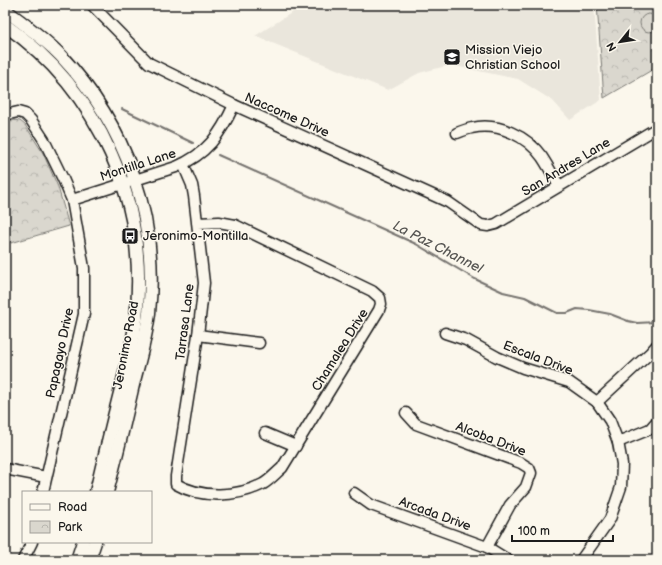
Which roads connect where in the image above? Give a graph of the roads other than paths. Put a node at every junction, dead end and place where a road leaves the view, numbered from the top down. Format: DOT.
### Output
graph roads {
  1 [pos="96,6"];
  2 [pos="5,10"];
  3 [pos="5,25"];
  4 [pos="234,105"];
  5 [pos="5,115"];
  6 [pos="657,128"];
  7 [pos="457,133"];
  8 [pos="183,164"];
  9 [pos="136,180"];
  10 [pos="124,184"];
  11 [pos="559,186"];
  12 [pos="72,200"];
  13 [pos="197,223"];
  14 [pos="488,226"];
  15 [pos="445,333"];
  16 [pos="198,335"];
  17 [pos="259,343"];
  18 [pos="657,345"];
  19 [pos="597,402"];
  20 [pos="406,413"];
  21 [pos="657,421"];
  22 [pos="265,433"];
  23 [pos="618,442"];
  24 [pos="296,446"];
  25 [pos="5,469"];
  26 [pos="46,477"];
  27 [pos="176,484"];
  28 [pos="44,491"];
  29 [pos="96,491"];
  30 [pos="107,491"];
  31 [pos="354,493"];
  32 [pos="32,543"];
  33 [pos="83,543"];
  34 [pos="95,543"];
  35 [pos="487,547"];
  36 [pos="23,560"];
  37 [pos="77,560"];
  38 [pos="88,560"];
  39 [pos="508,560"];
  40 [pos="581,560"];
  1 -- 4 [label="street, Naccome Drive"];
  2 -- 9 [label="main road, Jeronimo Road"];
  3 -- 10 [label="main road, Jeronimo Road"];
  4 -- 8 [label="street, Montilla Lane"];
  4 -- 14 [label="street, Naccome Drive"];
  5 -- 12 [label="street, Papagayo Drive"];
  6 -- 11 [label="street, San Andres Lane"];
  7 -- 11 [label="street"];
  8 -- 9 [label="street, Montilla Lane"];
  8 -- 13 [label="street, Tarrasa Lane"];
  9 -- 10 [label="street, Montilla Lane"];
  9 -- 30 [label="main road, Jeronimo Road"];
  10 -- 12 [label="street, Montilla Lane"];
  10 -- 29 [label="main road, Jeronimo Road"];
  11 -- 14 [label="street, San Andres Lane"];
  12 -- 26 [label="street, Papagayo Drive"];
  13 -- 16 [label="street, Tarrasa Lane"];
  13 -- 24 [label="street, Chamalea Drive"];
  15 -- 19 [label="street, Escala Drive"];
  16 -- 17 [label="street"];
  16 -- 27 [label="street, Tarrasa Lane"];
  18 -- 19 [label="street"];
  19 -- 23 [label="street, Escala Drive"];
  20 -- 35 [label="street, Alcoba Drive"];
  21 -- 23 [label="street"];
  22 -- 24 [label="street"];
  23 -- 40 [label="street, Escala Drive"];
  24 -- 27 [label="street, Chamalea Drive"];
  25 -- 26 [label="street"];
  26 -- 28 [label="street, Papagayo Drive"];
  31 -- 35 [label="street, Arcada Drive"];
  32 -- 36 [label="street"];
  33 -- 37 [label="main road"];
  34 -- 38 [label="main road"];
  35 -- 39 [label="street, Arcada Drive"];
}
